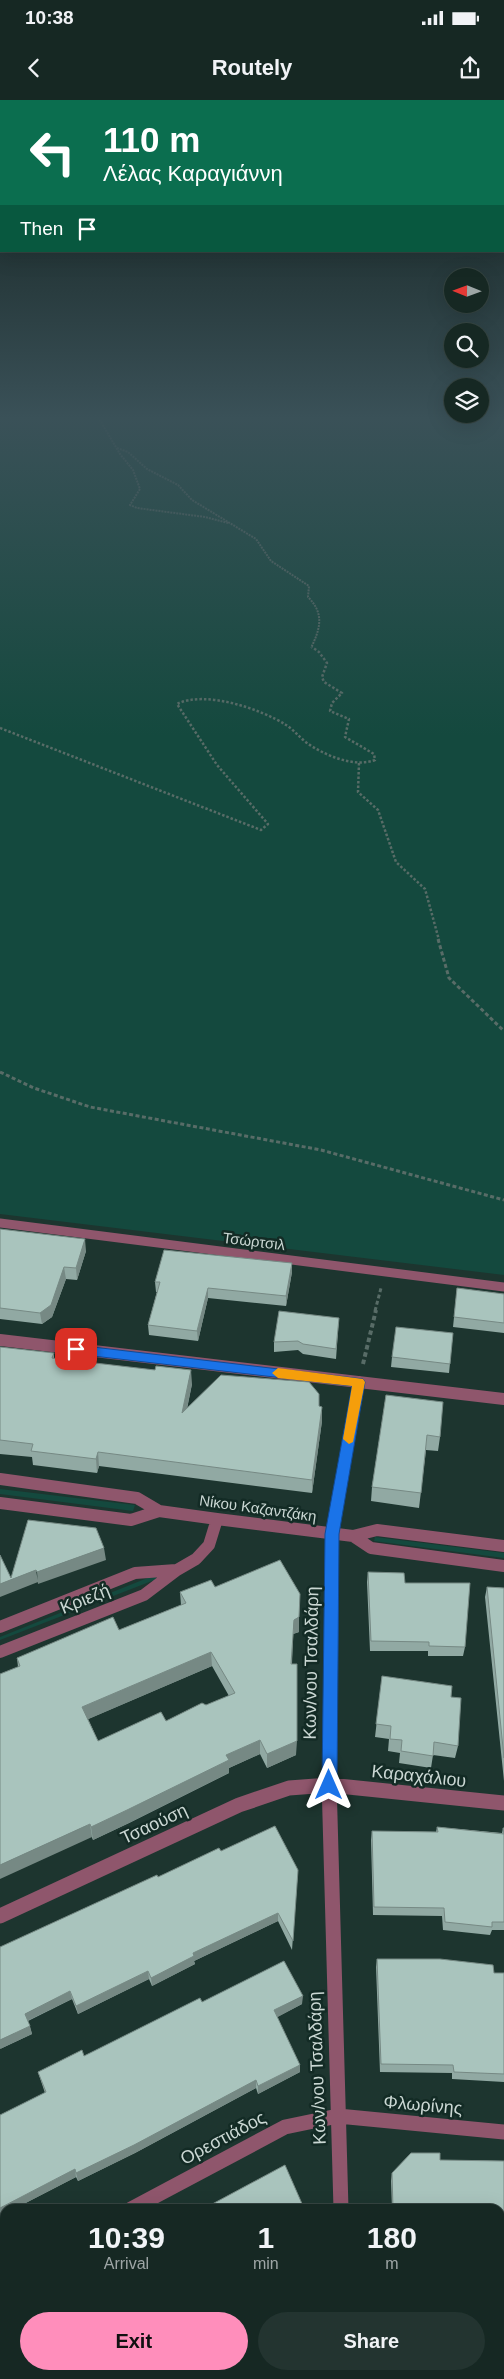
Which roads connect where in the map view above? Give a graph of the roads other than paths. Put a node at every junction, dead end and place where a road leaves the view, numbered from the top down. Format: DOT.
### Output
graph roads {
  1 [pos="0,1224"];
  2 [pos="504,1287"];
  3 [pos="0,1340"];
  4 [pos="359,1382"];
  5 [pos="504,1399"];
  6 [pos="0,1479"];
  7 [pos="0,1503"];
  8 [pos="159,1511"];
  9 [pos="216,1519"];
  10 [pos="332,1534"];
  11 [pos="353,1536"];
  12 [pos="504,1546"];
  13 [pos="504,1566"];
  14 [pos="177,1570"];
  15 [pos="0,1627"];
  16 [pos="0,1652"];
  17 [pos="329,1785"];
  18 [pos="504,1803"];
  19 [pos="0,1916"];
  20 [pos="338,2116"];
  21 [pos="504,2132"];
  22 [pos="141,2204"];
  23 [pos="341,2204"];
  1 -- 2 [label="street, Τσώρτσιλ"];
  3 -- 4 [label="street"];
  4 -- 5 [label="street"];
  4 -- 10 [label="street, Κων/νου Τσαλδάρη"];
  6 -- 8 [label="street, Νίκου Καζαντζάκη"];
  7 -- 8 [label="street, Νίκου Καζαντζάκη"];
  8 -- 9 [label="street, Νίκου Καζαντζάκη"];
  9 -- 10 [label="street, Νίκου Καζαντζάκη"];
  9 -- 14 [label="street, Κριεζή"];
  10 -- 11 [label="street, Νίκου Καζαντζάκη"];
  10 -- 17 [label="street, Κων/νου Τσαλδάρη"];
  11 -- 12 [label="street, Νίκου Καζαντζάκη"];
  11 -- 13 [label="street, Νίκου Καζαντζάκη"];
  14 -- 15 [label="street, Κριεζή"];
  14 -- 16 [label="street, Κριεζή"];
  17 -- 18 [label="street, Καραχάλιου"];
  17 -- 19 [label="street, Τσαούση"];
  17 -- 20 [label="street, Κων/νου Τσαλδάρη"];
  20 -- 21 [label="street, Φλωρίνης"];
  20 -- 22 [label="street, Ορεστιάδος"];
  20 -- 23 [label="street, Κων/νου Τσαλδάρη"];
}
